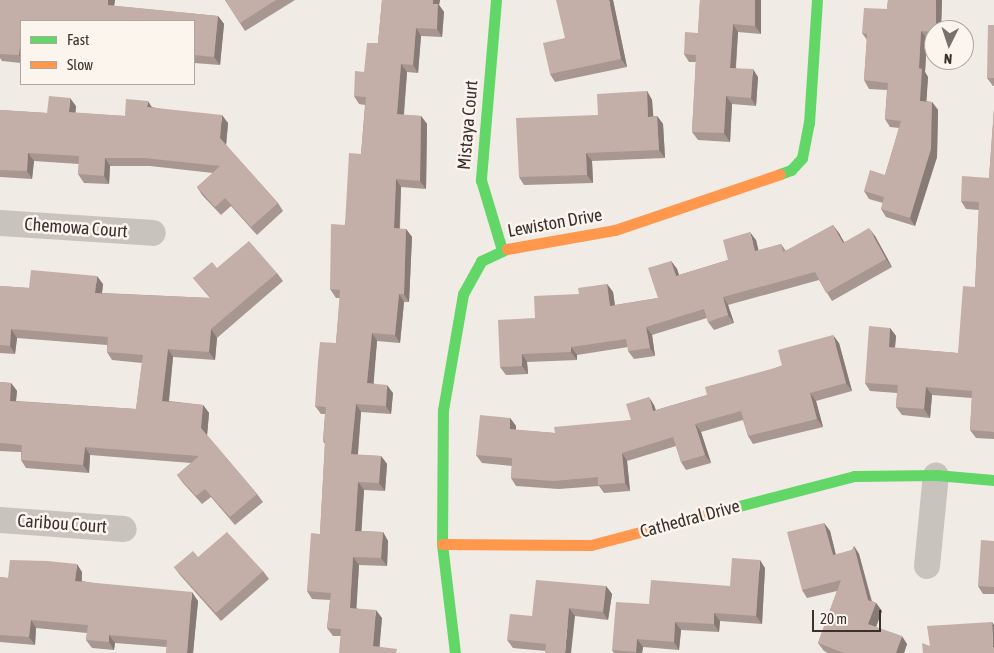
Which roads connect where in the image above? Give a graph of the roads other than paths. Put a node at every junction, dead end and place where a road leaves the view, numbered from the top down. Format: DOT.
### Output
graph roads {
  1 [pos="496,0"];
  2 [pos="817,0"];
  3 [pos="0,222"];
  4 [pos="152,233"];
  5 [pos="502,250"];
  6 [pos="936,475"];
  7 [pos="994,480"];
  8 [pos="0,520"];
  9 [pos="124,529"];
  10 [pos="442,544"];
  11 [pos="927,566"];
  12 [pos="455,653"];
  1 -- 5 [label="street, Mistaya Court"];
  2 -- 5 [label="street, Lewiston Drive"];
  3 -- 4 [label="street, Chemowa Court"];
  5 -- 10 [label="street, Lewiston Drive"];
  6 -- 7 [label="street, Cathedral Drive"];
  6 -- 10 [label="street, Cathedral Drive"];
  6 -- 11 [label="street"];
  8 -- 9 [label="street, Caribou Court"];
  10 -- 12 [label="street, Lewiston Drive"];
}
